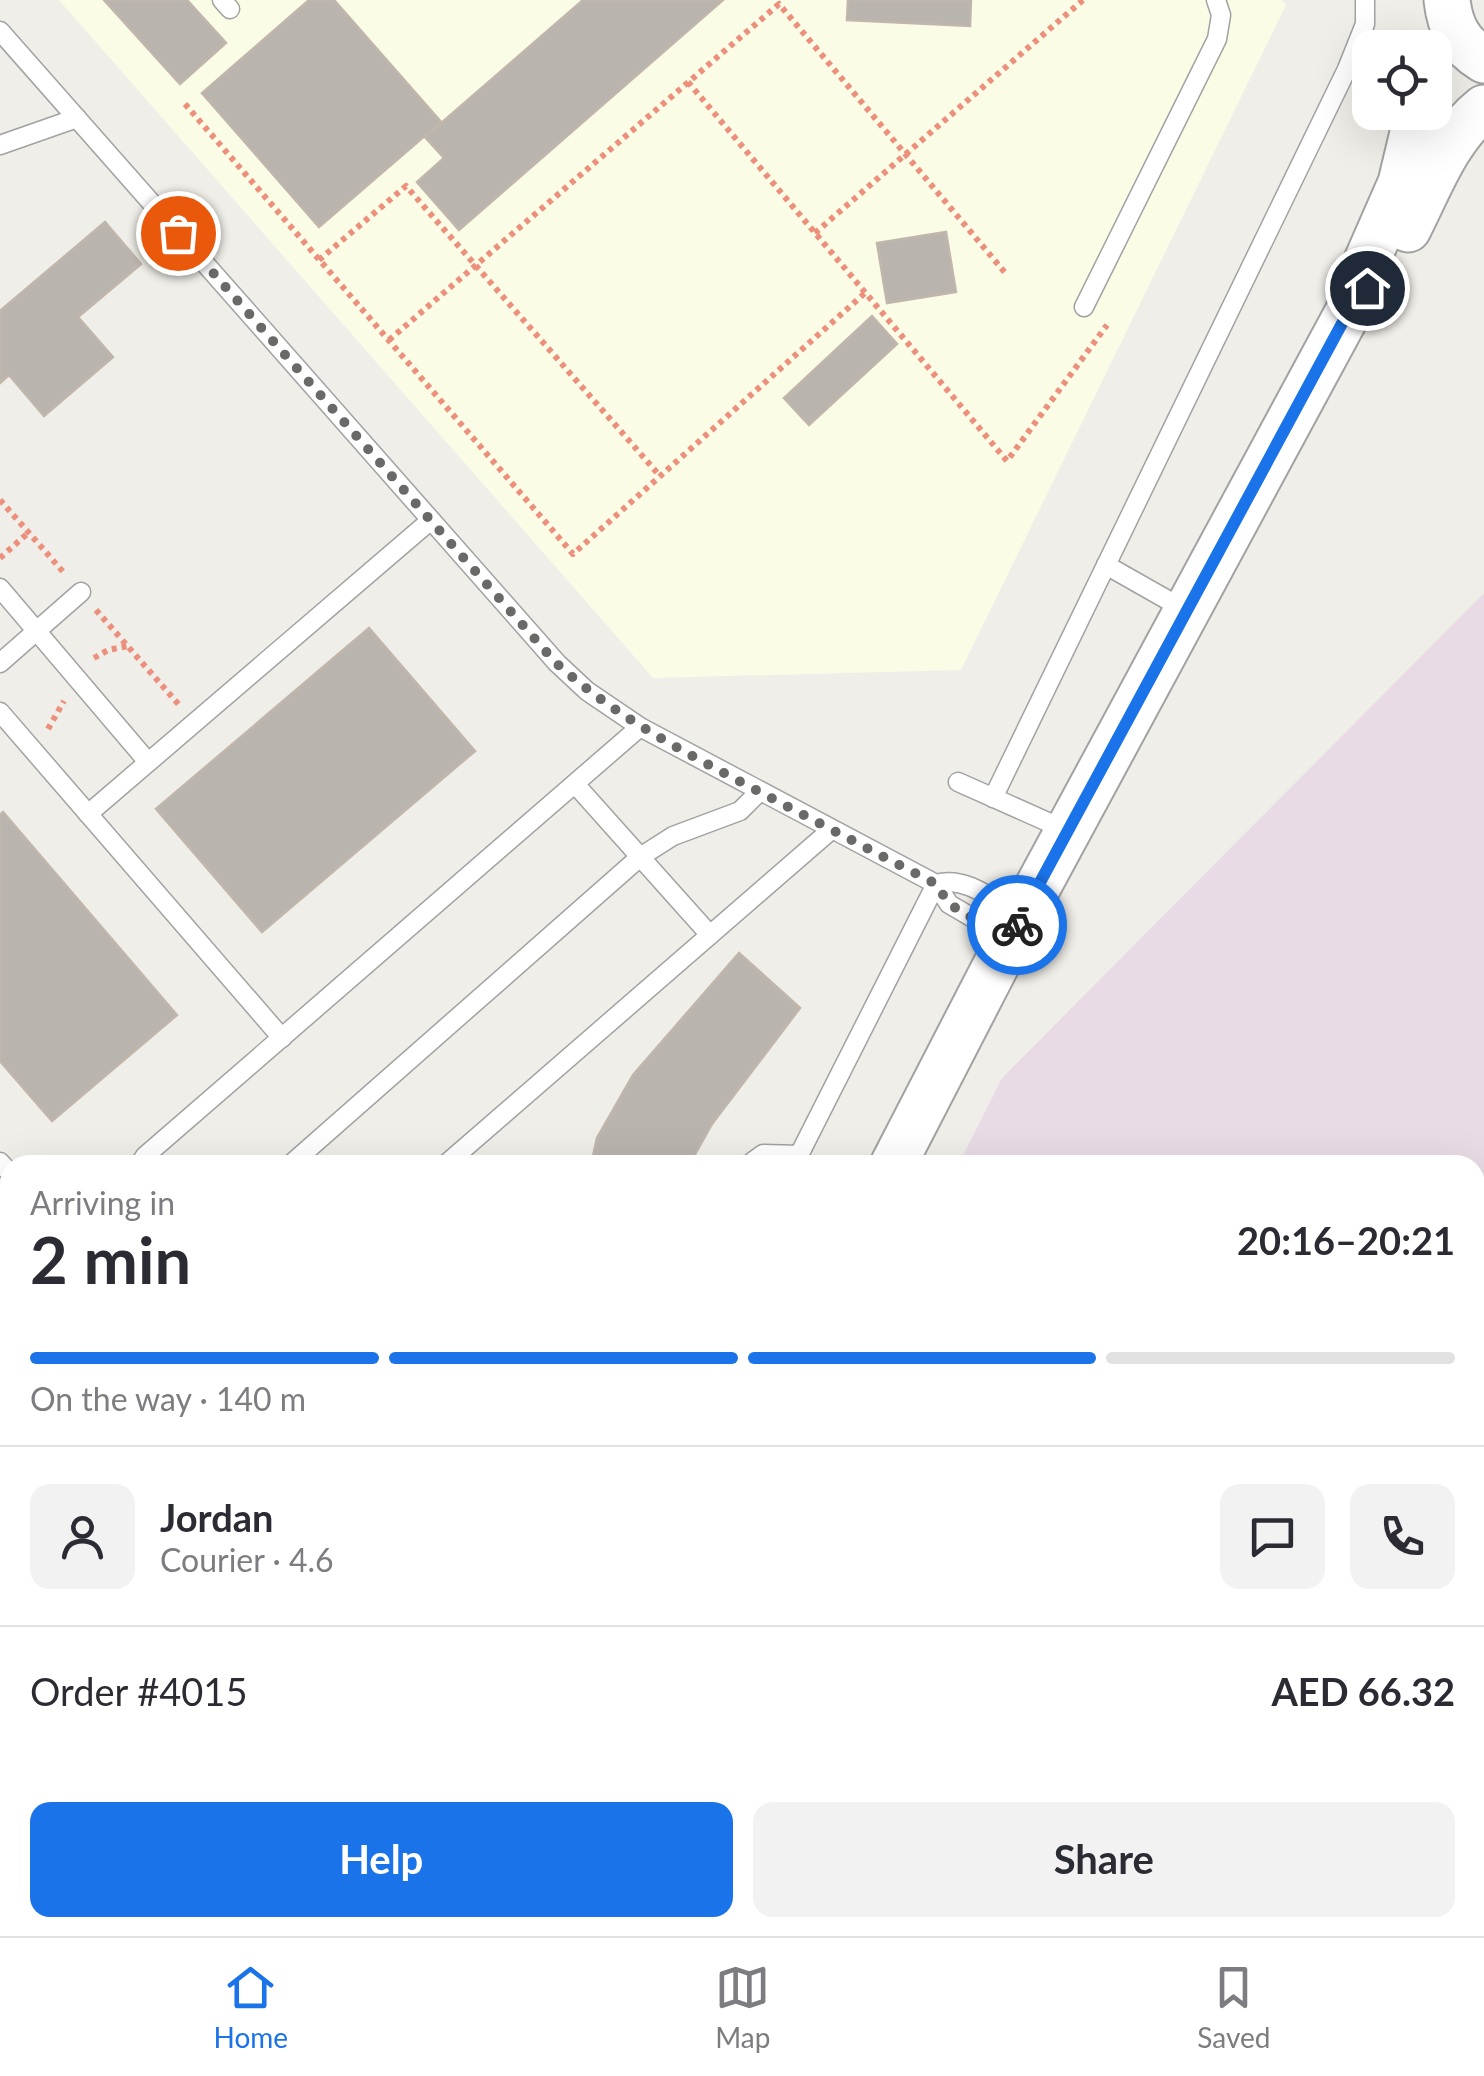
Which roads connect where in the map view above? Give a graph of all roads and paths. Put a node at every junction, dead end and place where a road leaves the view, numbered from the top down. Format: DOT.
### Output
graph roads {
  1 [pos="1084,0"];
  2 [pos="1216,0"];
  3 [pos="1365,0"];
  4 [pos="1422,0"];
  5 [pos="1447,0"];
  6 [pos="1423,30"];
  7 [pos="0,31"];
  8 [pos="1484,60"];
  9 [pos="688,82"];
  10 [pos="185,104"];
  11 [pos="1484,108"];
  12 [pos="77,118"];
  13 [pos="1414,130"];
  14 [pos="0,145"];
  15 [pos="906,155"];
  16 [pos="815,233"];
  17 [pos="320,260"];
  18 [pos="476,266"];
  19 [pos="1007,276"];
  20 [pos="1359,292"];
  21 [pos="865,293"];
  22 [pos="1084,307"];
  23 [pos="389,340"];
  24 [pos="660,476"];
  25 [pos="431,520"];
  26 [pos="28,533"];
  27 [pos="0,558"];
  28 [pos="1106,565"];
  29 [pos="0,588"];
  30 [pos="81,592"];
  31 [pos="1187,611"];
  32 [pos="36,631"];
  33 [pos="0,664"];
  34 [pos="0,712"];
  35 [pos="640,728"];
  36 [pos="148,762"];
  37 [pos="958,782"];
  38 [pos="575,784"];
  39 [pos="759,792"];
  40 [pos="993,798"];
  41 [pos="88,814"];
  42 [pos="830,830"];
  43 [pos="1068,831"];
  44 [pos="640,857"];
  45 [pos="936,884"];
  46 [pos="1015,928"];
  47 [pos="710,935"];
  48 [pos="282,1038"];
  49 [pos="146,1155"];
  50 [pos="301,1155"];
  51 [pos="457,1155"];
  52 [pos="800,1155"];
  53 [pos="897,1155"];
  1 -- 15 [label="path"];
  2 -- 22 [label="lane"];
  3 -- 28 [label="lane"];
  4 -- 6 [label="street"];
  5 -- 8 [label="street"];
  7 -- 12 [label="lane"];
  9 -- 15 [label="path"];
  9 -- 16 [label="path"];
  9 -- 18 [label="path"];
  10 -- 17 [label="path"];
  11 -- 20 [label="street"];
  12 -- 14 [label="lane"];
  12 -- 25 [label="lane"];
  13 -- 20 [label="street"];
  15 -- 16 [label="path"];
  15 -- 19 [label="path"];
  16 -- 21 [label="path"];
  17 -- 18 [label="path"];
  17 -- 23 [label="path"];
  18 -- 23 [label="path"];
  18 -- 24 [label="path"];
  20 -- 31 [label="street"];
  21 -- 22 [label="path"];
  21 -- 24 [label="path"];
  23 -- 24 [label="path"];
  25 -- 35 [label="lane"];
  25 -- 36 [label="lane"];
  26 -- 27 [label="path"];
  28 -- 31 [label="lane"];
  28 -- 40 [label="lane"];
  29 -- 32 [label="lane"];
  30 -- 32 [label="lane"];
  31 -- 43 [label="street"];
  32 -- 33 [label="lane"];
  32 -- 36 [label="lane"];
  34 -- 41 [label="lane"];
  35 -- 38 [label="lane"];
  35 -- 39 [label="lane"];
  36 -- 41 [label="lane"];
  37 -- 40 [label="lane"];
  38 -- 44 [label="lane"];
  38 -- 48 [label="lane"];
  39 -- 42 [label="lane"];
  39 -- 44 [label="lane"];
  40 -- 43 [label="lane"];
  41 -- 48 [label="lane"];
  42 -- 45 [label="lane"];
  42 -- 47 [label="lane"];
  43 -- 46 [label="street"];
  44 -- 47 [label="lane"];
  44 -- 50 [label="lane"];
  45 -- 46 [label="lane"];
  45 -- 46 [label="lane"];
  45 -- 52 [label="lane"];
  46 -- 53 [label="street"];
  47 -- 51 [label="lane"];
  48 -- 49 [label="lane"];
}
